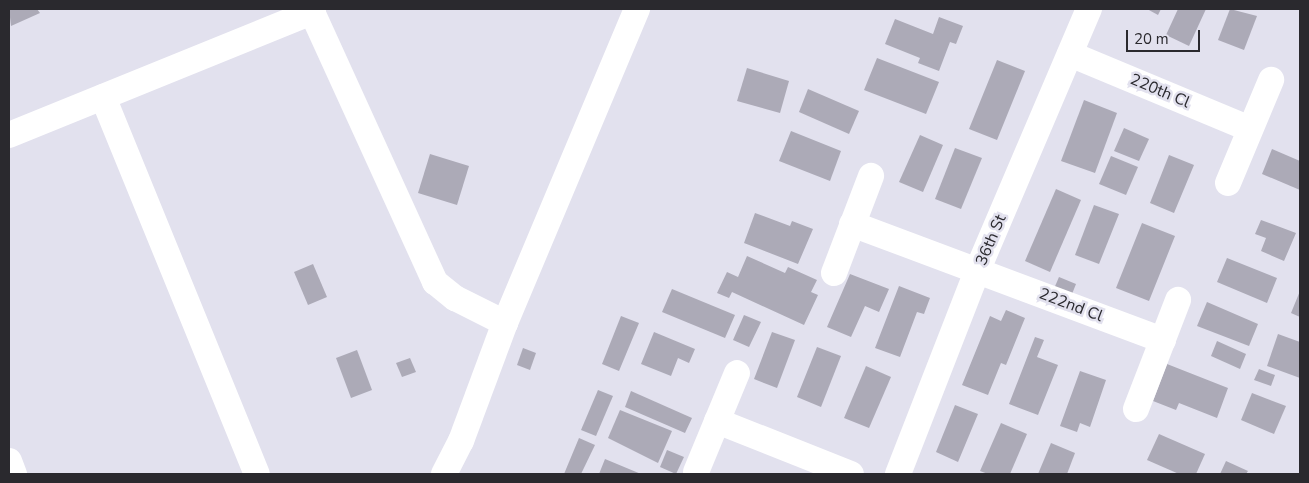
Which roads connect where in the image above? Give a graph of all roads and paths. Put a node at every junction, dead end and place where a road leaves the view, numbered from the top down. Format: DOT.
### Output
graph roads {
  1 [pos="637,9"];
  2 [pos="1089,9"];
  3 [pos="312,10"];
  4 [pos="1070,54"];
  5 [pos="1271,80"];
  6 [pos="103,97"];
  7 [pos="1250,129"];
  8 [pos="9,135"];
  9 [pos="871,176"];
  10 [pos="1228,183"];
  11 [pos="852,224"];
  12 [pos="978,269"];
  13 [pos="834,273"];
  14 [pos="1178,300"];
  15 [pos="505,323"];
  16 [pos="1162,340"];
  17 [pos="737,373"];
  18 [pos="1136,408"];
  19 [pos="717,421"];
  20 [pos="9,462"];
  21 [pos="696,472"];
  22 [pos="14,474"];
  23 [pos="257,474"];
  24 [pos="444,474"];
  25 [pos="851,474"];
  26 [pos="898,474"];
  1 -- 15 [label="street"];
  2 -- 4 [label="street, 36th St"];
  3 -- 6 [label="street"];
  3 -- 15 [label="street"];
  4 -- 7 [label="street, 220th Cl"];
  4 -- 12 [label="street, 36th St"];
  5 -- 7 [label="street"];
  6 -- 8 [label="street"];
  6 -- 23 [label="street"];
  7 -- 10 [label="street"];
  9 -- 11 [label="street"];
  11 -- 12 [label="street, 222nd Cl"];
  11 -- 13 [label="street"];
  12 -- 16 [label="street, 222nd Cl"];
  12 -- 26 [label="street, 36th St"];
  14 -- 16 [label="street"];
  15 -- 24 [label="street"];
  16 -- 18 [label="street"];
  17 -- 19 [label="street"];
  19 -- 21 [label="street"];
  19 -- 25 [label="street"];
  20 -- 22 [label="street"];
}
